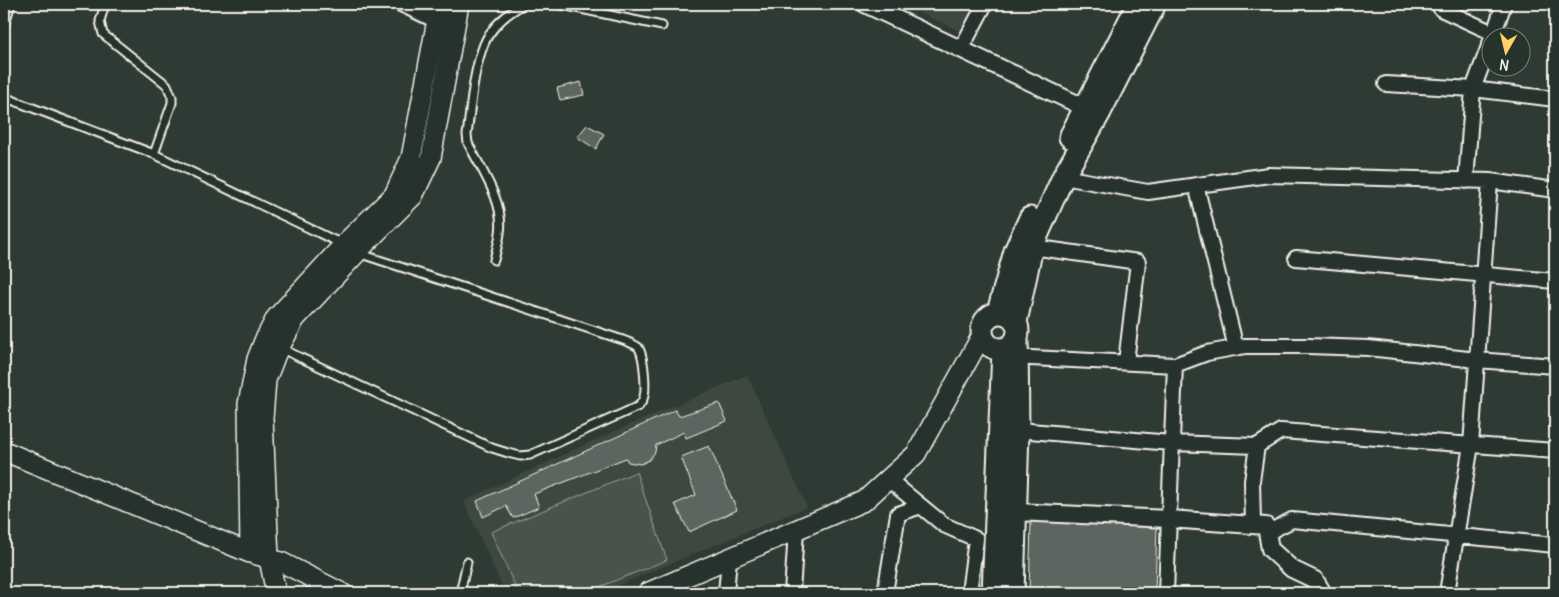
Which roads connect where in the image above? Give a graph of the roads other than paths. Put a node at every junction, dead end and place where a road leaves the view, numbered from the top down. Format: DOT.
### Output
graph roads {
  1 [pos="11,4"];
  2 [pos="105,4"];
  3 [pos="401,4"];
  4 [pos="459,4"];
  5 [pos="524,4"];
  6 [pos="557,4"];
  7 [pos="865,4"];
  8 [pos="985,4"];
  9 [pos="1138,4"];
  10 [pos="1155,4"];
  11 [pos="1504,4"];
  12 [pos="1441,9"];
  13 [pos="438,13"];
  14 [pos="4,26"];
  15 [pos="662,26"];
  16 [pos="1495,28"];
  17 [pos="1482,31"];
  18 [pos="960,49"];
  19 [pos="1482,64"];
  20 [pos="1386,84"];
  21 [pos="1473,89"];
  22 [pos="4,97"];
  23 [pos="1555,99"];
  24 [pos="1092,111"];
  25 [pos="154,154"];
  26 [pos="1063,177"];
  27 [pos="1466,181"];
  28 [pos="1490,181"];
  29 [pos="1196,185"];
  30 [pos="1555,190"];
  31 [pos="1032,247"];
  32 [pos="351,249"];
  33 [pos="1296,258"];
  34 [pos="494,260"];
  35 [pos="1483,274"];
  36 [pos="1555,281"];
  37 [pos="979,340"];
  38 [pos="1008,343"];
  39 [pos="271,345"];
  40 [pos="1236,348"];
  41 [pos="1477,360"];
  42 [pos="1126,362"];
  43 [pos="1175,364"];
  44 [pos="1555,366"];
  45 [pos="1018,430"];
  46 [pos="1172,442"];
  47 [pos="1471,445"];
  48 [pos="1257,446"];
  49 [pos="1555,451"];
  50 [pos="4,452"];
  51 [pos="888,479"];
  52 [pos="921,506"];
  53 [pos="1016,512"];
  54 [pos="1169,519"];
  55 [pos="1260,529"];
  56 [pos="796,531"];
  57 [pos="1457,535"];
  58 [pos="986,538"];
  59 [pos="1555,544"];
  60 [pos="250,553"];
  61 [pos="269,559"];
  62 [pos="729,559"];
  63 [pos="467,562"];
  64 [pos="276,593"];
  65 [pos="342,593"];
  66 [pos="460,593"];
  67 [pos="647,593"];
  68 [pos="726,593"];
  69 [pos="792,593"];
  70 [pos="884,593"];
  71 [pos="969,593"];
  72 [pos="993,593"];
  73 [pos="1013,593"];
  74 [pos="1166,593"];
  75 [pos="1322,593"];
  76 [pos="1448,593"];
  1 -- 14 [label="lane"];
  2 -- 25 [label="lane"];
  3 -- 13 [label="street"];
  4 -- 32 [label="main road"];
  5 -- 34 [label="lane"];
  6 -- 15 [label="lane"];
  7 -- 18 [label="street"];
  8 -- 18 [label="street"];
  9 -- 24 [label="main road"];
  10 -- 24 [label="main road"];
  11 -- 16 [label="street"];
  12 -- 17 [label="street"];
  13 -- 32 [label="main road"];
  18 -- 24 [label="street"];
  19 -- 21 [label="street"];
  20 -- 21 [label="street"];
  21 -- 23 [label="street"];
  21 -- 27 [label="street"];
  22 -- 25 [label="lane"];
  24 -- 26 [label="main road"];
  24 -- 38 [label="main road"];
  25 -- 32 [label="lane"];
  26 -- 29 [label="street"];
  26 -- 31 [label="main road"];
  27 -- 28 [label="street"];
  27 -- 29 [label="street"];
  28 -- 30 [label="street"];
  28 -- 35 [label="street"];
  29 -- 40 [label="street"];
  31 -- 38 [label="main road"];
  31 -- 42 [label="street"];
  32 -- 39 [label="main road"];
  32 -- 39 [label="lane"];
  33 -- 35 [label="street"];
  35 -- 36 [label="street"];
  35 -- 41 [label="street"];
  37 -- 38 [label="main road"];
  37 -- 38 [label="main road"];
  37 -- 51 [label="main road"];
  38 -- 42 [label="street"];
  38 -- 45 [label="main road"];
  38 -- 58 [label="main road"];
  39 -- 60 [label="main road"];
  39 -- 61 [label="main road"];
  40 -- 41 [label="street"];
  40 -- 43 [label="street"];
  41 -- 44 [label="street"];
  41 -- 47 [label="street"];
  42 -- 43 [label="street"];
  43 -- 46 [label="street"];
  45 -- 46 [label="street"];
  45 -- 53 [label="main road"];
  46 -- 48 [label="street"];
  46 -- 54 [label="street"];
  47 -- 48 [label="street"];
  47 -- 49 [label="street"];
  47 -- 57 [label="street"];
  48 -- 55 [label="street"];
  50 -- 60 [label="main road"];
  51 -- 52 [label="street"];
  51 -- 56 [label="main road"];
  52 -- 58 [label="street"];
  52 -- 70 [label="street"];
  53 -- 54 [label="street"];
  53 -- 73 [label="main road"];
  54 -- 55 [label="street"];
  54 -- 74 [label="street"];
  55 -- 57 [label="street"];
  55 -- 75 [label="street"];
  56 -- 62 [label="main road"];
  56 -- 69 [label="street"];
  57 -- 59 [label="street"];
  57 -- 76 [label="street"];
  58 -- 71 [label="street"];
  58 -- 72 [label="main road"];
  60 -- 61 [label="main road"];
  61 -- 64 [label="main road"];
  61 -- 65 [label="main road"];
  62 -- 67 [label="main road"];
  62 -- 68 [label="street"];
  63 -- 66 [label="lane"];
}
